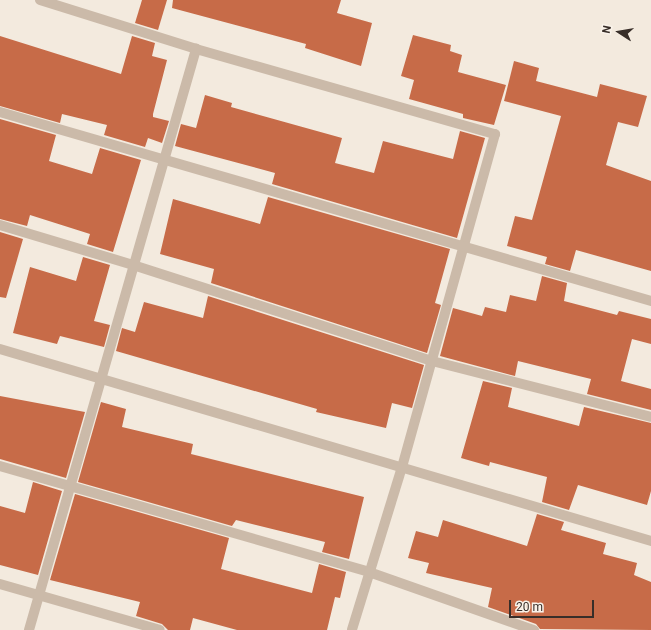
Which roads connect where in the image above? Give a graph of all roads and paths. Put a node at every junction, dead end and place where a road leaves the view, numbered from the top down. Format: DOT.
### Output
graph roads {
  1 [pos="40,0"];
  2 [pos="196,49"];
  3 [pos="0,112"];
  4 [pos="165,162"];
  5 [pos="0,226"];
  6 [pos="462,248"];
  7 [pos="133,265"];
  8 [pos="651,301"];
  9 [pos="0,349"];
  10 [pos="432,361"];
  11 [pos="99,378"];
  12 [pos="651,416"];
  13 [pos="0,466"];
  14 [pos="402,467"];
  15 [pos="72,487"];
  16 [pos="651,541"];
  17 [pos="369,572"];
  18 [pos="0,584"];
  19 [pos="39,596"];
  20 [pos="29,630"];
  21 [pos="160,630"];
  22 [pos="352,630"];
  23 [pos="534,630"];
  1 -- 2 [label="street"];
  2 -- 4 [label="street"];
  2 -- 6 [label="street"];
  3 -- 4 [label="street"];
  4 -- 6 [label="street"];
  4 -- 7 [label="street"];
  5 -- 7 [label="street"];
  6 -- 8 [label="street"];
  6 -- 10 [label="street"];
  7 -- 10 [label="street"];
  7 -- 11 [label="street"];
  9 -- 11 [label="street"];
  10 -- 12 [label="street"];
  10 -- 14 [label="street"];
  11 -- 14 [label="street"];
  11 -- 15 [label="street"];
  13 -- 15 [label="street"];
  14 -- 16 [label="street"];
  14 -- 17 [label="street"];
  15 -- 17 [label="street"];
  15 -- 19 [label="street"];
  17 -- 22 [label="street"];
  17 -- 23 [label="street"];
  18 -- 19 [label="street"];
  19 -- 20 [label="street"];
  19 -- 21 [label="street"];
}
